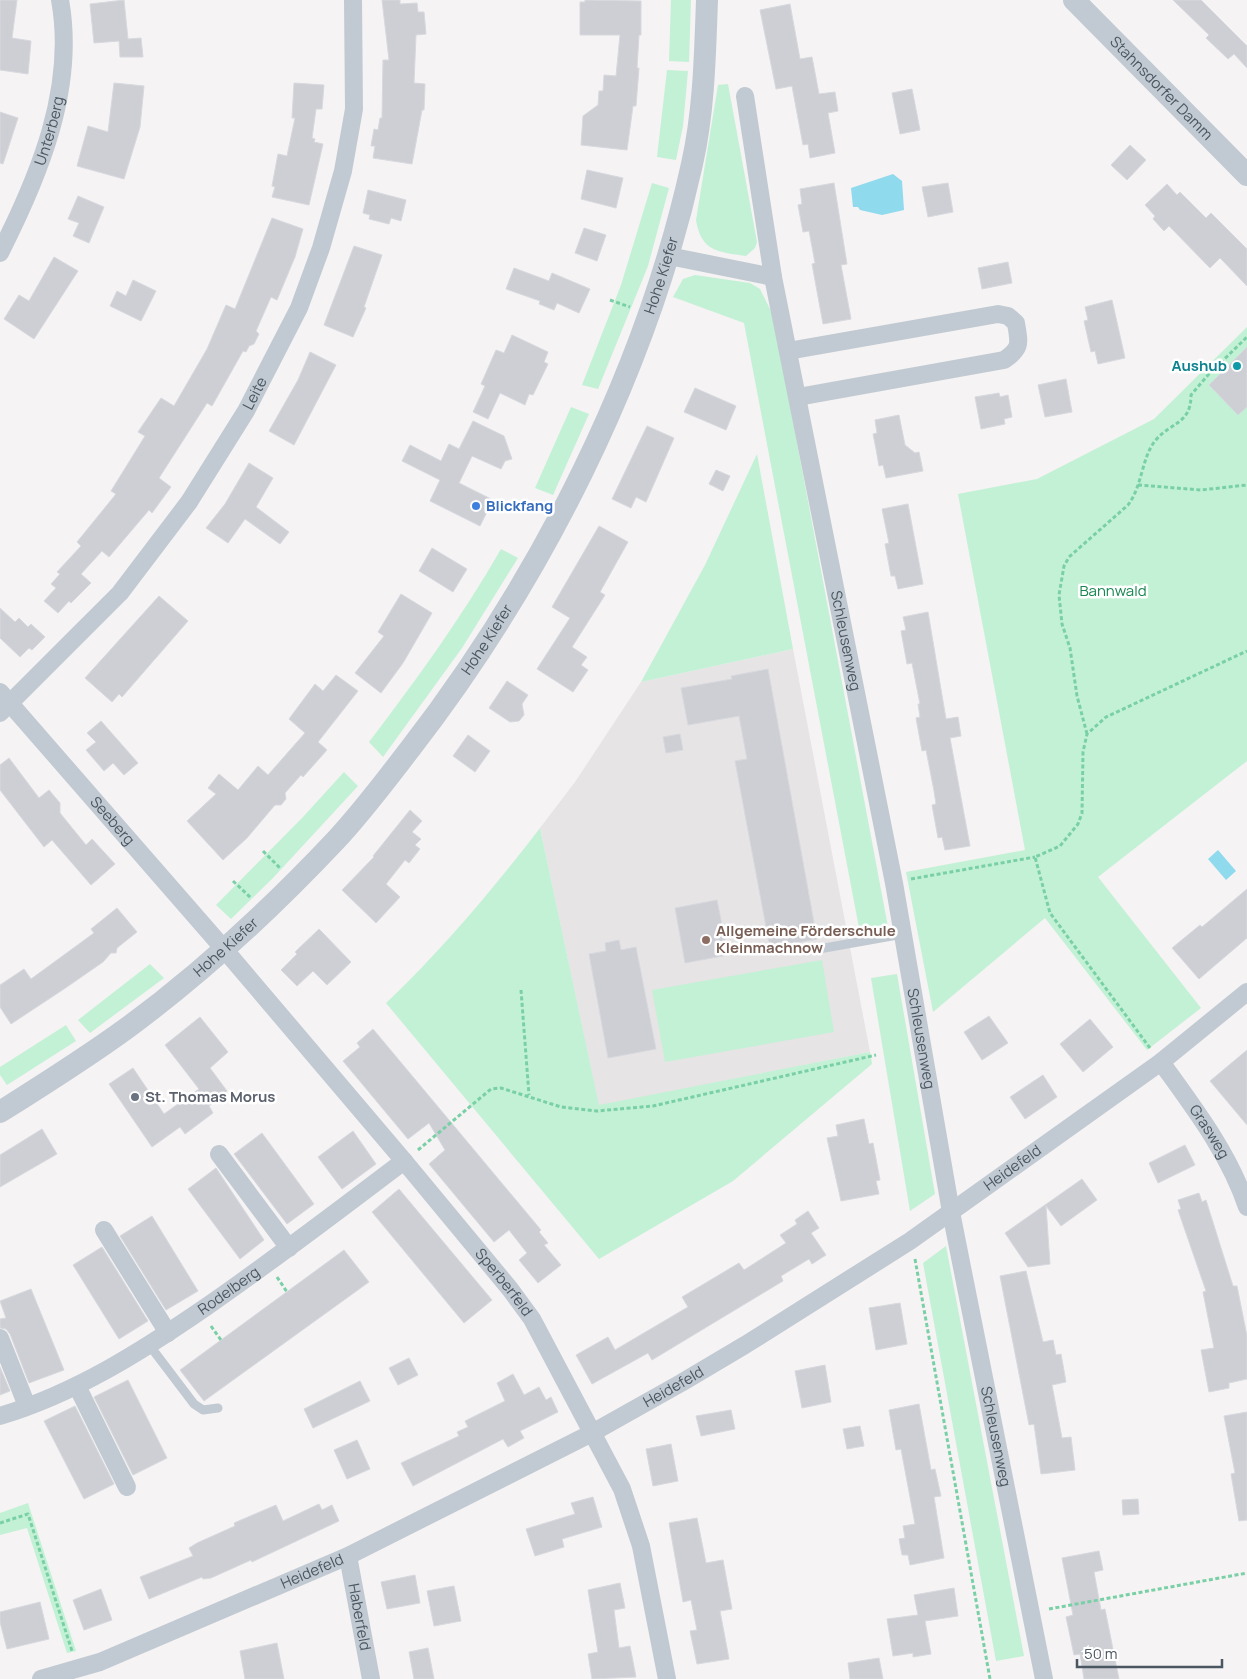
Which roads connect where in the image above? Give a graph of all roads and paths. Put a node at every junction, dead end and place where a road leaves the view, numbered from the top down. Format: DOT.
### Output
graph roads {
  1 [pos="60,0"];
  2 [pos="353,0"];
  3 [pos="707,0"];
  4 [pos="1074,0"];
  5 [pos="746,96"];
  6 [pos="1247,175"];
  7 [pos="0,253"];
  8 [pos="668,256"];
  9 [pos="773,277"];
  10 [pos="610,300"];
  11 [pos="637,309"];
  12 [pos="1247,337"];
  13 [pos="788,351"];
  14 [pos="798,397"];
  15 [pos="1138,485"];
  16 [pos="1247,485"];
  17 [pos="1247,651"];
  18 [pos="3,703"];
  19 [pos="1087,734"];
  20 [pos="263,851"];
  21 [pos="1035,857"];
  22 [pos="285,874"];
  23 [pos="233,881"];
  24 [pos="894,883"];
  25 [pos="255,902"];
  26 [pos="903,934"];
  27 [pos="224,949"];
  28 [pos="819,949"];
  29 [pos="521,990"];
  30 [pos="1247,992"];
  31 [pos="876,1055"];
  32 [pos="1160,1062"];
  33 [pos="529,1095"];
  34 [pos="0,1112"];
  35 [pos="219,1154"];
  36 [pos="404,1161"];
  37 [pos="1247,1207"];
  38 [pos="951,1212"];
  39 [pos="104,1230"];
  40 [pos="910,1241"];
  41 [pos="289,1248"];
  42 [pos="168,1334"];
  43 [pos="0,1338"];
  44 [pos="150,1346"];
  45 [pos="77,1386"];
  46 [pos="27,1406"];
  47 [pos="218,1408"];
  48 [pos="0,1416"];
  49 [pos="592,1433"];
  50 [pos="126,1488"];
  51 [pos="0,1523"];
  52 [pos="348,1556"];
  53 [pos="1247,1573"];
  54 [pos="1031,1613"];
  55 [pos="74,1668"];
  56 [pos="41,1679"];
  57 [pos="372,1679"];
  58 [pos="666,1679"];
  59 [pos="990,1679"];
  60 [pos="1044,1679"];
  1 -- 7 [label="street, Unterberg"];
  2 -- 18 [label="street, Leite"];
  3 -- 8 [label="street, Hohe Kiefer"];
  4 -- 6 [label="street, Stahnsdorfer Damm"];
  5 -- 9 [label="street"];
  8 -- 9 [label="street"];
  8 -- 27 [label="street, Hohe Kiefer"];
  9 -- 13 [label="street, Schleusenweg"];
  10 -- 11 [label="path"];
  12 -- 15 [label="path"];
  13 -- 14 [label="street, Schleusenweg"];
  13 -- 14 [label="street"];
  14 -- 24 [label="street, Schleusenweg"];
  15 -- 16 [label="path"];
  15 -- 19 [label="path"];
  17 -- 19 [label="path"];
  18 -- 27 [label="street, Seeberg"];
  19 -- 21 [label="path"];
  20 -- 22 [label="path"];
  21 -- 24 [label="path"];
  21 -- 32 [label="path"];
  23 -- 25 [label="path"];
  24 -- 26 [label="street, Schleusenweg"];
  26 -- 28 [label="lane"];
  26 -- 38 [label="street, Schleusenweg"];
  27 -- 34 [label="street, Hohe Kiefer"];
  27 -- 36 [label="street, Sperberfeld"];
  29 -- 33 [label="path"];
  30 -- 32 [label="street, Heidefeld"];
  31 -- 33 [label="path"];
  32 -- 37 [label="street, Grasweg"];
  32 -- 38 [label="street, Heidefeld"];
  33 -- 36 [label="path"];
  35 -- 41 [label="street"];
  36 -- 41 [label="street, Rodelberg"];
  36 -- 49 [label="street, Sperberfeld"];
  38 -- 40 [label="street, Heidefeld"];
  38 -- 54 [label="street, Schleusenweg"];
  39 -- 42 [label="street"];
  40 -- 49 [label="street, Heidefeld"];
  40 -- 59 [label="path"];
  41 -- 42 [label="street, Rodelberg"];
  42 -- 44 [label="street, Rodelberg"];
  43 -- 46 [label="street"];
  44 -- 45 [label="street, Rodelberg"];
  44 -- 47 [label="lane"];
  45 -- 46 [label="street, Rodelberg"];
  45 -- 50 [label="street"];
  46 -- 48 [label="street, Rodelberg"];
  49 -- 52 [label="street, Heidefeld"];
  49 -- 58 [label="street, Sperberfeld"];
  51 -- 55 [label="path"];
  52 -- 55 [label="street, Heidefeld"];
  52 -- 57 [label="street, Haberfeld"];
  53 -- 54 [label="path"];
  54 -- 60 [label="street, Schleusenweg"];
  55 -- 56 [label="street, Heidefeld"];
}
